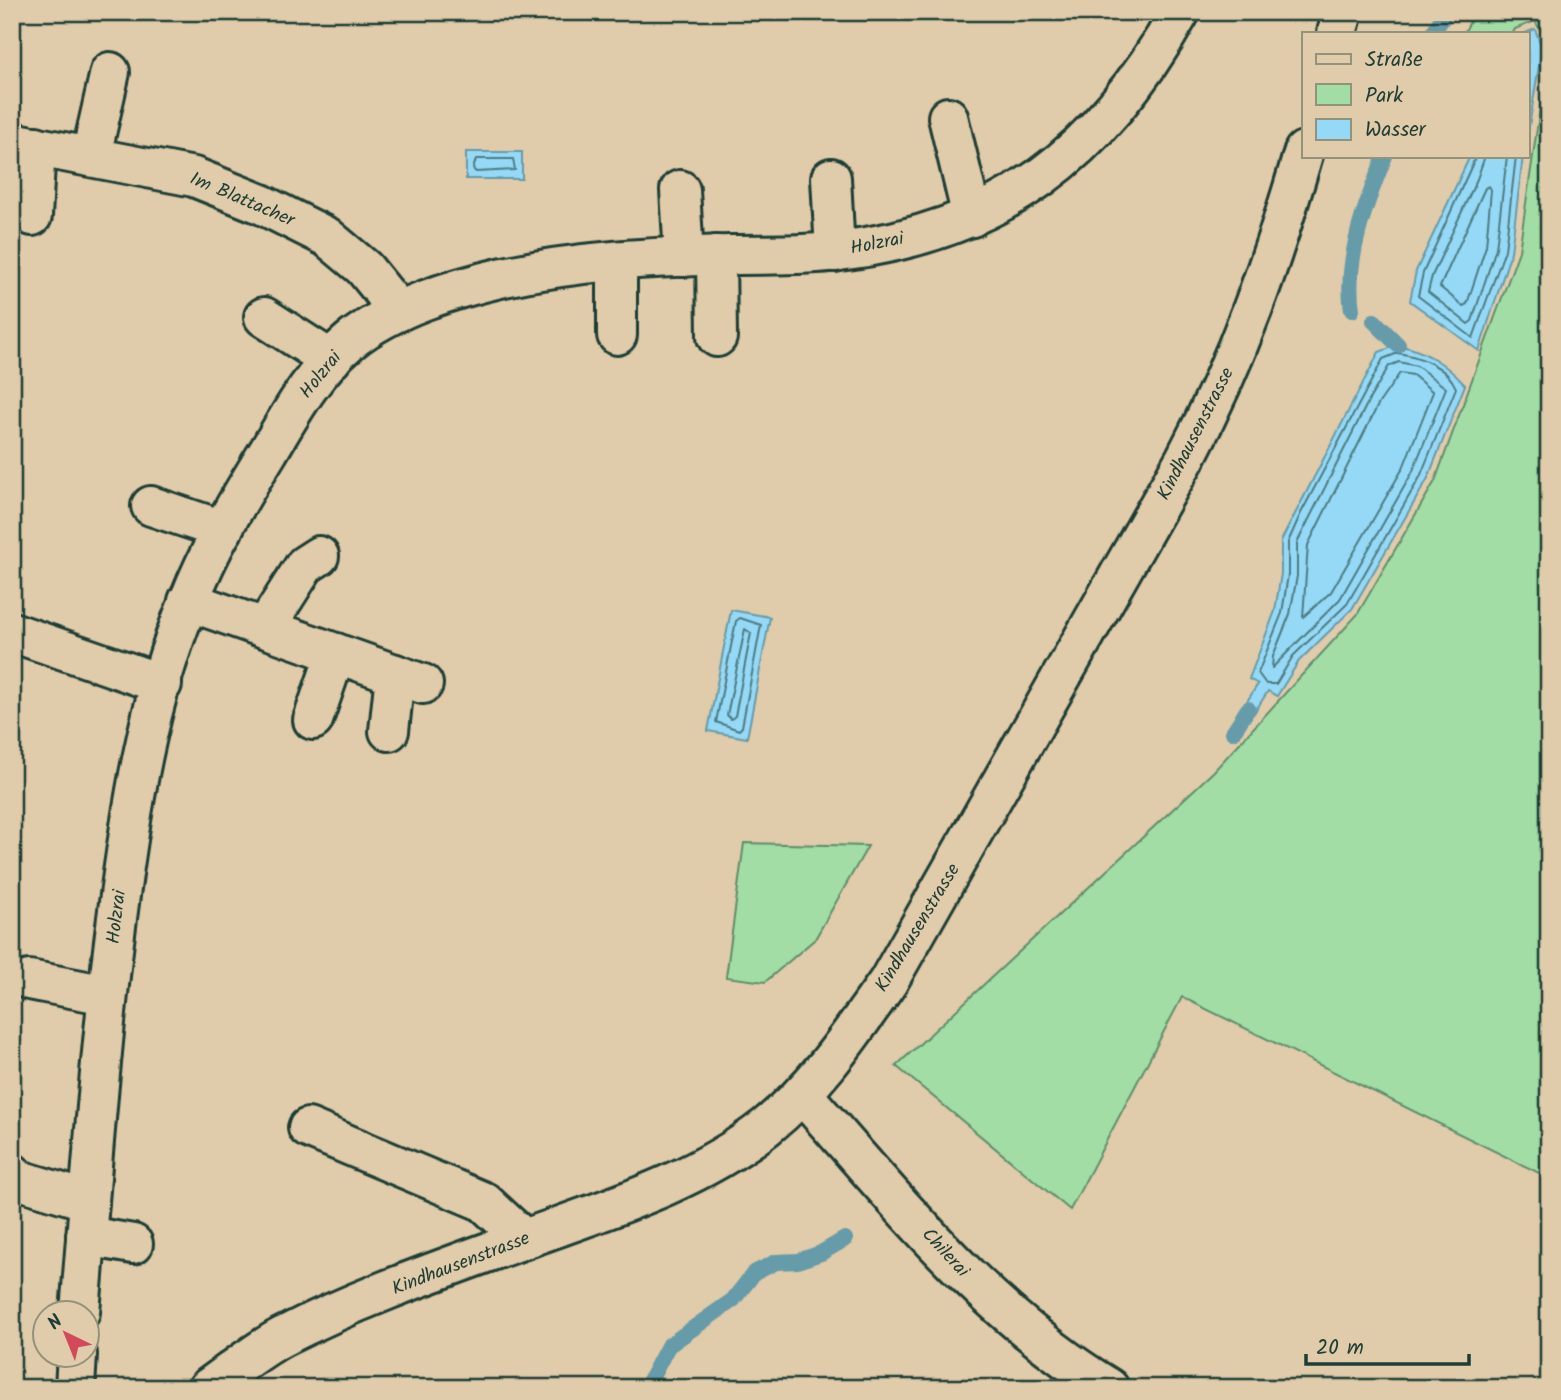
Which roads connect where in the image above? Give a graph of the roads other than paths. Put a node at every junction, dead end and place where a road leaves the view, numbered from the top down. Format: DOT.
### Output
graph roads {
  1 [pos="1180,12"];
  2 [pos="1343,12"];
  3 [pos="1337,32"];
  4 [pos="110,72"];
  5 [pos="948,117"];
  6 [pos="24,144"];
  7 [pos="90,156"];
  8 [pos="1302,157"];
  9 [pos="831,178"];
  10 [pos="680,190"];
  11 [pos="32,216"];
  12 [pos="972,216"];
  13 [pos="835,252"];
  14 [pos="700,256"];
  15 [pos="617,262"];
  16 [pos="399,311"];
  17 [pos="264,317"];
  18 [pos="617,335"];
  19 [pos="717,337"];
  20 [pos="331,360"];
  21 [pos="150,506"];
  22 [pos="223,530"];
  23 [pos="319,556"];
  24 [pos="188,601"];
  25 [pos="265,628"];
  26 [pos="12,632"];
  27 [pos="336,653"];
  28 [pos="162,684"];
  29 [pos="313,720"];
  30 [pos="389,731"];
  31 [pos="29,980"];
  32 [pos="107,995"];
  33 [pos="802,1094"];
  34 [pos="308,1128"];
  35 [pos="12,1173"];
  36 [pos="88,1218"];
  37 [pos="524,1239"];
  38 [pos="133,1244"];
  39 [pos="81,1298"];
  40 [pos="76,1368"];
  41 [pos="75,1388"];
  42 [pos="208,1388"];
  43 [pos="1109,1388"];
  1 -- 12 [label="street, Holzrai"];
  2 -- 3 [label="street"];
  4 -- 7 [label="street"];
  5 -- 12 [label="street"];
  6 -- 7 [label="street, Im Blattacher"];
  6 -- 11 [label="street"];
  7 -- 16 [label="street, Im Blattacher"];
  8 -- 33 [label="street, Kindhausenstrasse"];
  9 -- 13 [label="street"];
  10 -- 14 [label="street"];
  12 -- 13 [label="street, Holzrai"];
  13 -- 14 [label="street, Holzrai"];
  14 -- 15 [label="street, Holzrai"];
  14 -- 19 [label="street"];
  15 -- 16 [label="street, Holzrai"];
  15 -- 18 [label="street"];
  16 -- 20 [label="street, Holzrai"];
  17 -- 20 [label="street"];
  20 -- 22 [label="street, Holzrai"];
  21 -- 22 [label="street"];
  22 -- 24 [label="street, Holzrai"];
  23 -- 25 [label="street"];
  24 -- 25 [label="street"];
  24 -- 28 [label="street, Holzrai"];
  25 -- 27 [label="street"];
  26 -- 28 [label="street"];
  27 -- 29 [label="street"];
  27 -- 30 [label="street"];
  28 -- 32 [label="street, Holzrai"];
  31 -- 32 [label="street"];
  32 -- 36 [label="street, Holzrai"];
  33 -- 37 [label="street, Kindhausenstrasse"];
  33 -- 43 [label="street, Chilerai"];
  34 -- 37 [label="street"];
  35 -- 36 [label="street"];
  36 -- 38 [label="street"];
  36 -- 39 [label="street, Holzrai"];
  37 -- 42 [label="street, Kindhausenstrasse"];
  40 -- 41 [label="street"];
}
